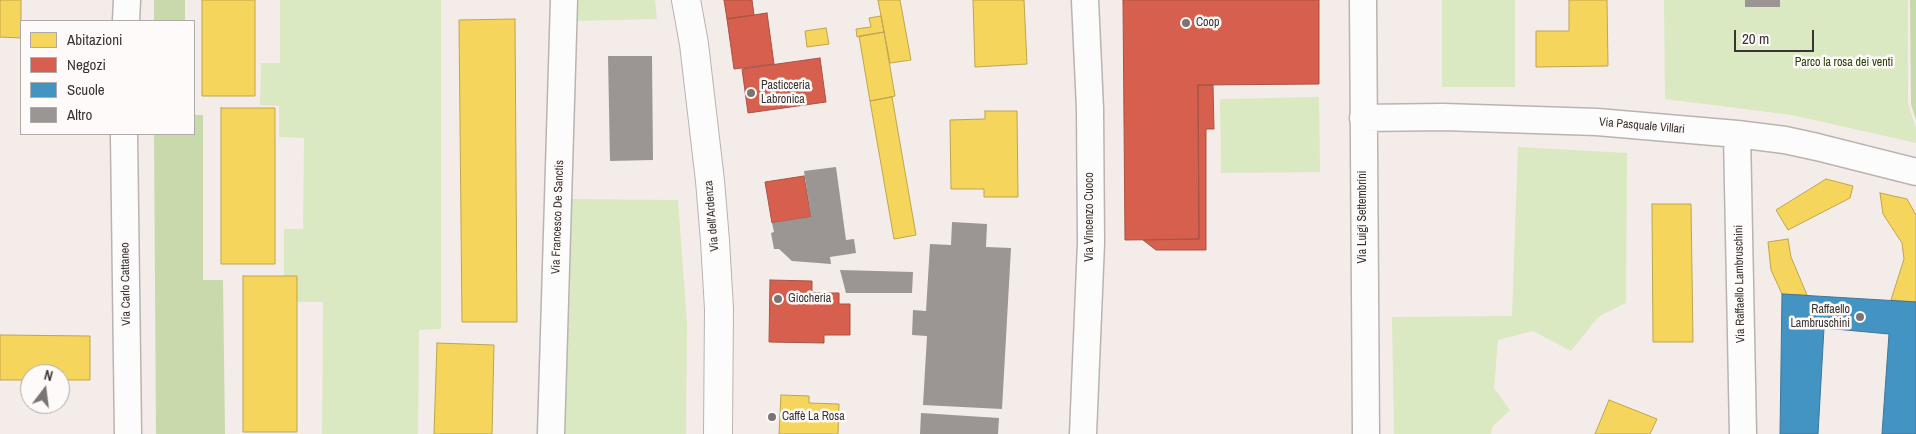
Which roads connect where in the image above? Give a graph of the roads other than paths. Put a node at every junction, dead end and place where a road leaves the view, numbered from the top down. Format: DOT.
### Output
graph roads {
  1 [pos="127,0"];
  2 [pos="564,0"];
  3 [pos="686,0"];
  4 [pos="1085,0"];
  5 [pos="1363,0"];
  6 [pos="126,20"];
  7 [pos="1363,118"];
  8 [pos="1737,134"];
  9 [pos="124,135"];
  10 [pos="1916,172"];
  11 [pos="128,434"];
  12 [pos="551,434"];
  13 [pos="718,434"];
  14 [pos="1083,434"];
  15 [pos="1366,434"];
  16 [pos="1743,434"];
  1 -- 6 [label="street"];
  2 -- 12 [label="street, Via Francesco De Sanctis"];
  3 -- 13 [label="main road, Via dell'Ardenza"];
  4 -- 14 [label="street, Via Vincenzo Cuoco"];
  5 -- 7 [label="street, Via Luigi Settembrini"];
  7 -- 8 [label="street, Via Pasquale Villari"];
  7 -- 15 [label="street, Via Luigi Settembrini"];
  8 -- 10 [label="street, Via Pasquale Villari"];
  8 -- 16 [label="street, Via Raffaello Lambruschini"];
  9 -- 11 [label="street, Via Carlo Cattaneo"];
}
